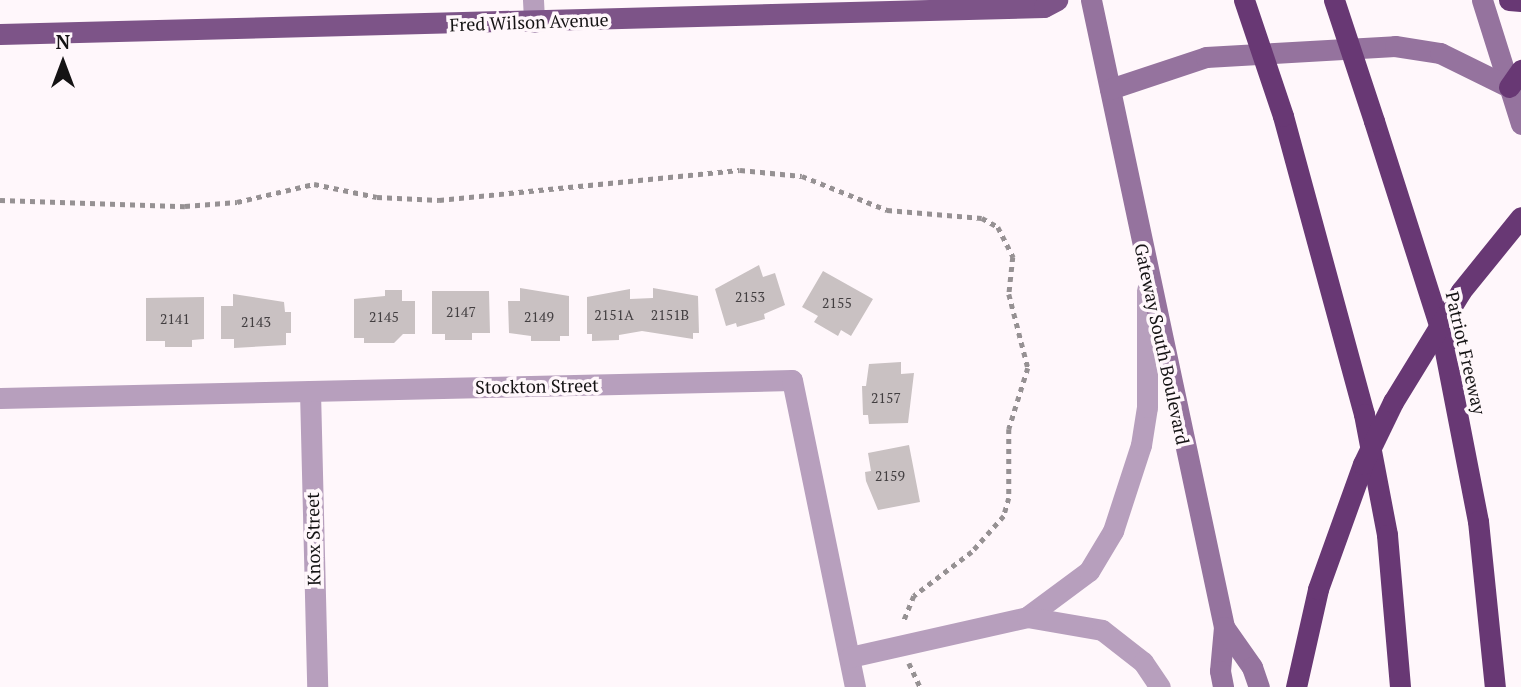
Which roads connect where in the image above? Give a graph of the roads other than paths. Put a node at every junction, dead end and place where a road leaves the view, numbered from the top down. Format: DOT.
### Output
graph roads {
  1 [pos="533,0"];
  2 [pos="1057,0"];
  3 [pos="1091,0"];
  4 [pos="1244,0"];
  5 [pos="1334,0"];
  6 [pos="1482,0"];
  7 [pos="1509,0"];
  8 [pos="1521,1"];
  9 [pos="808,6"];
  10 [pos="534,22"];
  11 [pos="0,34"];
  12 [pos="1515,78"];
  13 [pos="1110,89"];
  14 [pos="1521,124"];
  15 [pos="1521,217"];
  16 [pos="1147,281"];
  17 [pos="310,391"];
  18 [pos="0,398"];
  19 [pos="1027,617"];
  20 [pos="1224,627"];
  21 [pos="849,657"];
  22 [pos="317,687"];
  23 [pos="855,687"];
  24 [pos="1160,687"];
  25 [pos="1223,687"];
  26 [pos="1259,687"];
  27 [pos="1296,687"];
  28 [pos="1400,687"];
  29 [pos="1495,687"];
  1 -- 10 [label="street"];
  2 -- 9 [label="main road, Fred Wilson Avenue"];
  3 -- 13 [label="main road, Gateway South Boulevard"];
  4 -- 28 [label="highway, bridge"];
  5 -- 29 [label="highway, Patriot Freeway, bridge"];
  6 -- 12 [label="main road"];
  7 -- 8 [label="highway"];
  9 -- 10 [label="main road, Fred Wilson Avenue"];
  10 -- 11 [label="main road, Fred Wilson Avenue"];
  12 -- 13 [label="main road"];
  12 -- 14 [label="main road"];
  13 -- 16 [label="main road, Gateway South Boulevard"];
  15 -- 27 [label="highway, bridge"];
  16 -- 19 [label="street"];
  16 -- 20 [label="main road, Gateway South Boulevard"];
  17 -- 18 [label="street, Stockton Street"];
  17 -- 21 [label="street, Stockton Street"];
  17 -- 22 [label="street, Knox Street"];
  19 -- 21 [label="street"];
  19 -- 24 [label="street"];
  20 -- 25 [label="main road, Gateway South Boulevard"];
  20 -- 26 [label="main road"];
  21 -- 23 [label="street, Stockton Street"];
}
